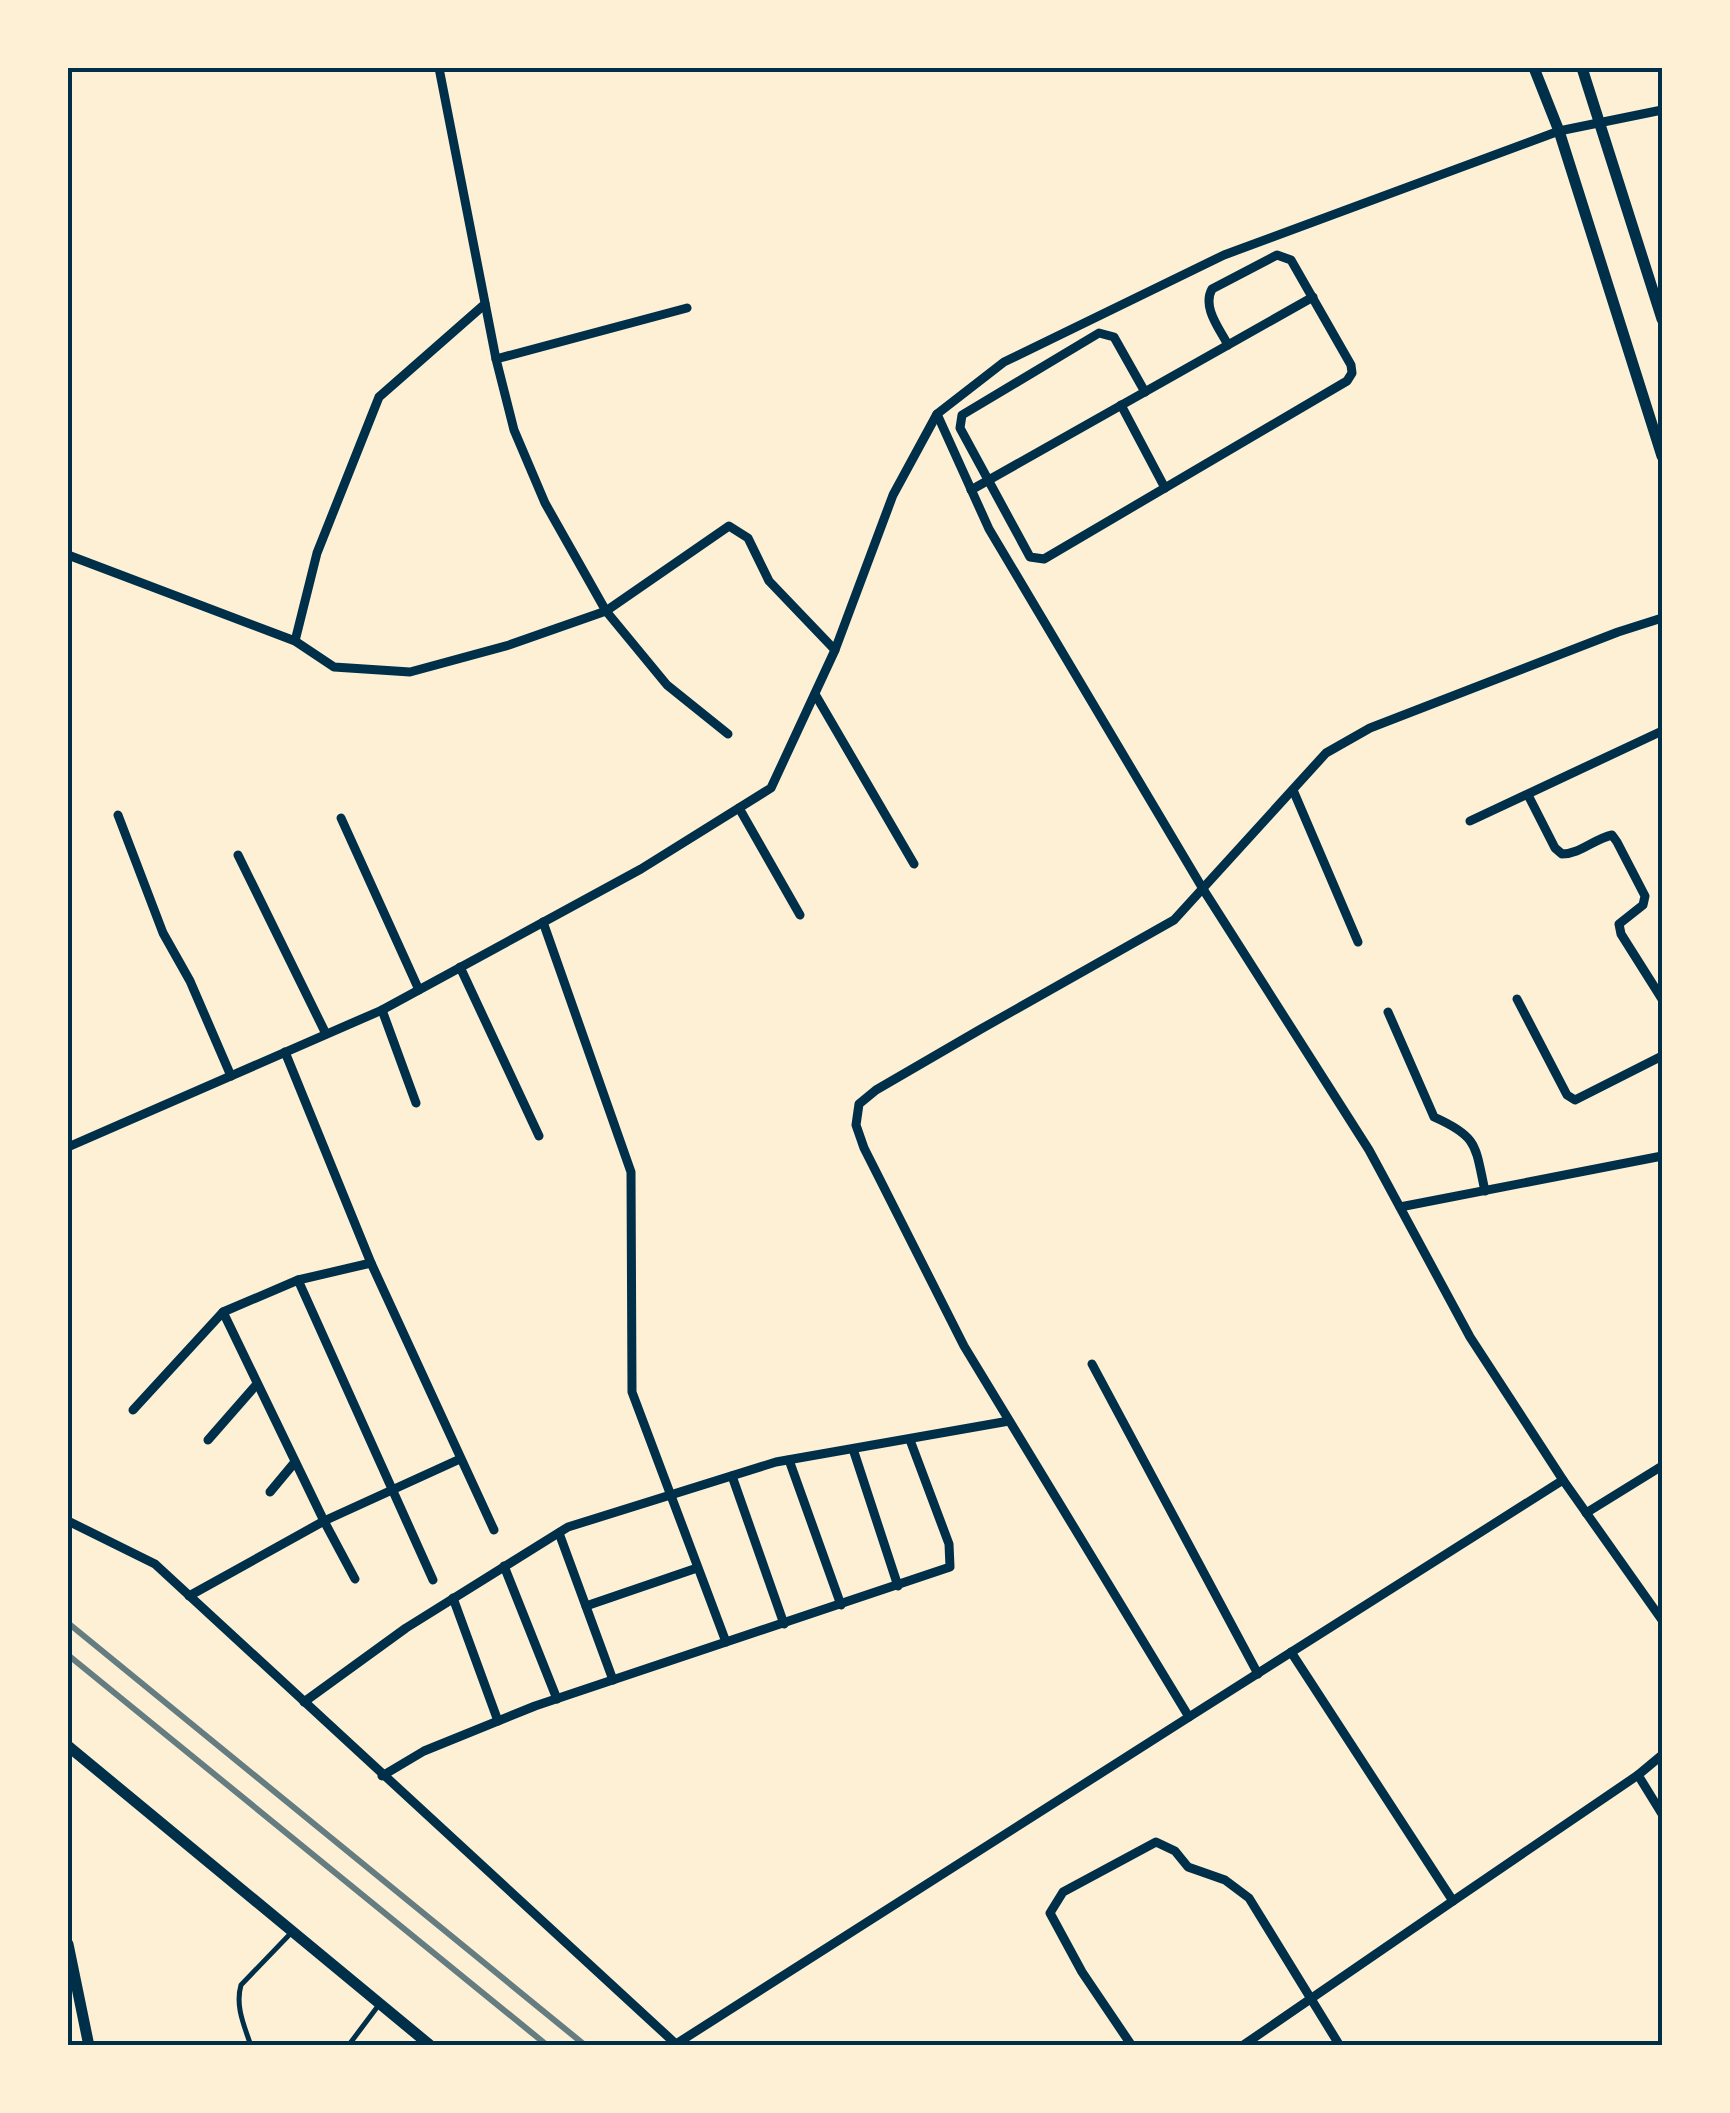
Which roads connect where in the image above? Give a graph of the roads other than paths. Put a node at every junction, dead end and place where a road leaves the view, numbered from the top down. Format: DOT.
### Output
graph roads {
  1 [pos="440,68"];
  2 [pos="1534,68"];
  3 [pos="1582,68"];
  4 [pos="1662,110"];
  5 [pos="1601,124"];
  6 [pos="1560,130"];
  7 [pos="1312,297"];
  8 [pos="485,304"];
  9 [pos="687,308"];
  10 [pos="1662,319"];
  11 [pos="1228,345"];
  12 [pos="496,359"];
  13 [pos="1145,392"];
  14 [pos="1121,405"];
  15 [pos="938,414"];
  16 [pos="1662,456"];
  17 [pos="988,480"];
  18 [pos="1165,488"];
  19 [pos="971,490"];
  20 [pos="68,555"];
  21 [pos="606,611"];
  22 [pos="1662,618"];
  23 [pos="295,641"];
  24 [pos="835,650"];
  25 [pos="814,694"];
  26 [pos="1662,731"];
  27 [pos="728,734"];
  28 [pos="1293,790"];
  29 [pos="1528,795"];
  30 [pos="739,808"];
  31 [pos="118,815"];
  32 [pos="341,818"];
  33 [pos="1470,821"];
  34 [pos="238,855"];
  35 [pos="914,864"];
  36 [pos="1203,889"];
  37 [pos="800,915"];
  38 [pos="543,922"];
  39 [pos="1358,942"];
  40 [pos="460,967"];
  41 [pos="419,990"];
  42 [pos="1517,999"];
  43 [pos="1662,1000"];
  44 [pos="382,1010"];
  45 [pos="1388,1012"];
  46 [pos="326,1034"];
  47 [pos="285,1052"];
  48 [pos="1662,1056"];
  49 [pos="231,1076"];
  50 [pos="416,1103"];
  51 [pos="539,1136"];
  52 [pos="68,1147"];
  53 [pos="1662,1156"];
  54 [pos="1485,1191"];
  55 [pos="1400,1207"];
  56 [pos="371,1263"];
  57 [pos="298,1280"];
  58 [pos="223,1312"];
  59 [pos="1092,1364"];
  60 [pos="257,1384"];
  61 [pos="133,1410"];
  62 [pos="1010,1421"];
  63 [pos="208,1440"];
  64 [pos="910,1440"];
  65 [pos="852,1449"];
  66 [pos="460,1459"];
  67 [pos="789,1460"];
  68 [pos="295,1462"];
  69 [pos="1662,1466"];
  70 [pos="732,1476"];
  71 [pos="1562,1480"];
  72 [pos="393,1491"];
  73 [pos="270,1492"];
  74 [pos="670,1495"];
  75 [pos="1586,1514"];
  76 [pos="68,1521"];
  77 [pos="324,1522"];
  78 [pos="494,1530"];
  79 [pos="560,1533"];
  80 [pos="504,1566"];
  81 [pos="698,1568"];
  82 [pos="356,1579"];
  83 [pos="434,1580"];
  84 [pos="898,1586"];
  85 [pos="190,1596"];
  86 [pos="452,1598"];
  87 [pos="841,1604"];
  88 [pos="586,1606"];
  89 [pos="1662,1620"];
  90 [pos="784,1624"];
  91 [pos="726,1642"];
  92 [pos="1291,1652"];
  93 [pos="1258,1674"];
  94 [pos="613,1680"];
  95 [pos="557,1699"];
  96 [pos="304,1702"];
  97 [pos="1189,1717"];
  98 [pos="498,1721"];
  99 [pos="68,1746"];
  100 [pos="1662,1755"];
  101 [pos="1638,1774"];
  102 [pos="382,1776"];
  103 [pos="1662,1814"];
  104 [pos="1453,1901"];
  105 [pos="292,1931"];
  106 [pos="68,1944"];
  107 [pos="1310,1997"];
  108 [pos="380,2003"];
  109 [pos="676,2045"];
  110 [pos="89,2046"];
  111 [pos="251,2046"];
  112 [pos="348,2046"];
  113 [pos="431,2046"];
  114 [pos="1132,2046"];
  115 [pos="1242,2046"];
  116 [pos="1340,2046"];
  1 -- 8 [label="street"];
  2 -- 6 [label="street"];
  3 -- 5 [label="street"];
  4 -- 5 [label="street"];
  5 -- 6 [label="street"];
  5 -- 10 [label="street"];
  6 -- 15 [label="street"];
  6 -- 16 [label="street"];
  7 -- 11 [label="street"];
  7 -- 11 [label="street"];
  7 -- 18 [label="street"];
  8 -- 12 [label="street"];
  8 -- 23 [label="street"];
  9 -- 12 [label="street"];
  11 -- 13 [label="street"];
  12 -- 21 [label="street"];
  13 -- 14 [label="street"];
  13 -- 17 [label="street"];
  14 -- 17 [label="street"];
  14 -- 18 [label="street"];
  15 -- 19 [label="street"];
  15 -- 24 [label="street"];
  17 -- 18 [label="street"];
  17 -- 19 [label="street"];
  19 -- 36 [label="street"];
  20 -- 23 [label="street"];
  21 -- 23 [label="street"];
  21 -- 24 [label="street"];
  21 -- 27 [label="street"];
  22 -- 28 [label="street"];
  24 -- 25 [label="street"];
  25 -- 30 [label="street"];
  25 -- 35 [label="street"];
  26 -- 29 [label="street"];
  28 -- 36 [label="street"];
  28 -- 39 [label="street"];
  29 -- 33 [label="street"];
  29 -- 43 [label="street"];
  30 -- 37 [label="street"];
  30 -- 38 [label="street"];
  31 -- 49 [label="street"];
  32 -- 41 [label="street"];
  34 -- 46 [label="street"];
  36 -- 55 [label="street"];
  36 -- 62 [label="street"];
  38 -- 40 [label="street"];
  38 -- 74 [label="street"];
  40 -- 41 [label="street"];
  40 -- 51 [label="street"];
  41 -- 44 [label="street"];
  42 -- 48 [label="street"];
  44 -- 46 [label="street"];
  44 -- 50 [label="street"];
  45 -- 54 [label="street"];
  46 -- 47 [label="street"];
  47 -- 49 [label="street"];
  47 -- 56 [label="street"];
  49 -- 52 [label="street"];
  53 -- 54 [label="street"];
  54 -- 55 [label="street"];
  55 -- 71 [label="street"];
  56 -- 57 [label="street"];
  56 -- 66 [label="street"];
  57 -- 58 [label="street"];
  57 -- 72 [label="street"];
  58 -- 60 [label="street"];
  58 -- 61 [label="street"];
  59 -- 93 [label="street"];
  60 -- 63 [label="street"];
  60 -- 68 [label="street"];
  62 -- 64 [label="street"];
  62 -- 97 [label="street"];
  64 -- 65 [label="street"];
  64 -- 84 [label="street"];
  65 -- 67 [label="street"];
  65 -- 84 [label="street"];
  66 -- 72 [label="street"];
  66 -- 78 [label="street"];
  67 -- 70 [label="street"];
  67 -- 87 [label="street"];
  68 -- 73 [label="street"];
  68 -- 77 [label="street"];
  69 -- 75 [label="street"];
  70 -- 74 [label="street"];
  70 -- 90 [label="street"];
  71 -- 75 [label="street"];
  71 -- 92 [label="street"];
  72 -- 77 [label="street"];
  72 -- 83 [label="street"];
  74 -- 79 [label="street"];
  74 -- 81 [label="street"];
  75 -- 89 [label="street"];
  76 -- 85 [label="street"];
  77 -- 82 [label="street"];
  77 -- 85 [label="street"];
  79 -- 80 [label="street"];
  79 -- 88 [label="street"];
  80 -- 86 [label="street"];
  80 -- 95 [label="street"];
  81 -- 88 [label="street"];
  81 -- 91 [label="street"];
  84 -- 87 [label="street"];
  85 -- 96 [label="street"];
  86 -- 96 [label="street"];
  86 -- 98 [label="street"];
  87 -- 90 [label="street"];
  88 -- 94 [label="street"];
  90 -- 91 [label="street"];
  91 -- 94 [label="street"];
  92 -- 93 [label="street"];
  92 -- 104 [label="street"];
  93 -- 97 [label="street"];
  94 -- 95 [label="street"];
  95 -- 98 [label="street"];
  96 -- 102 [label="street"];
  97 -- 109 [label="street"];
  98 -- 102 [label="street"];
  99 -- 105 [label="street"];
  100 -- 101 [label="street"];
  101 -- 103 [label="street"];
  101 -- 104 [label="street"];
  102 -- 109 [label="street"];
  104 -- 107 [label="street"];
  105 -- 108 [label="street"];
  105 -- 111 [label="lane"];
  106 -- 110 [label="street"];
  107 -- 114 [label="street"];
  107 -- 115 [label="street"];
  107 -- 116 [label="street"];
  108 -- 112 [label="lane"];
  108 -- 113 [label="street"];
}
